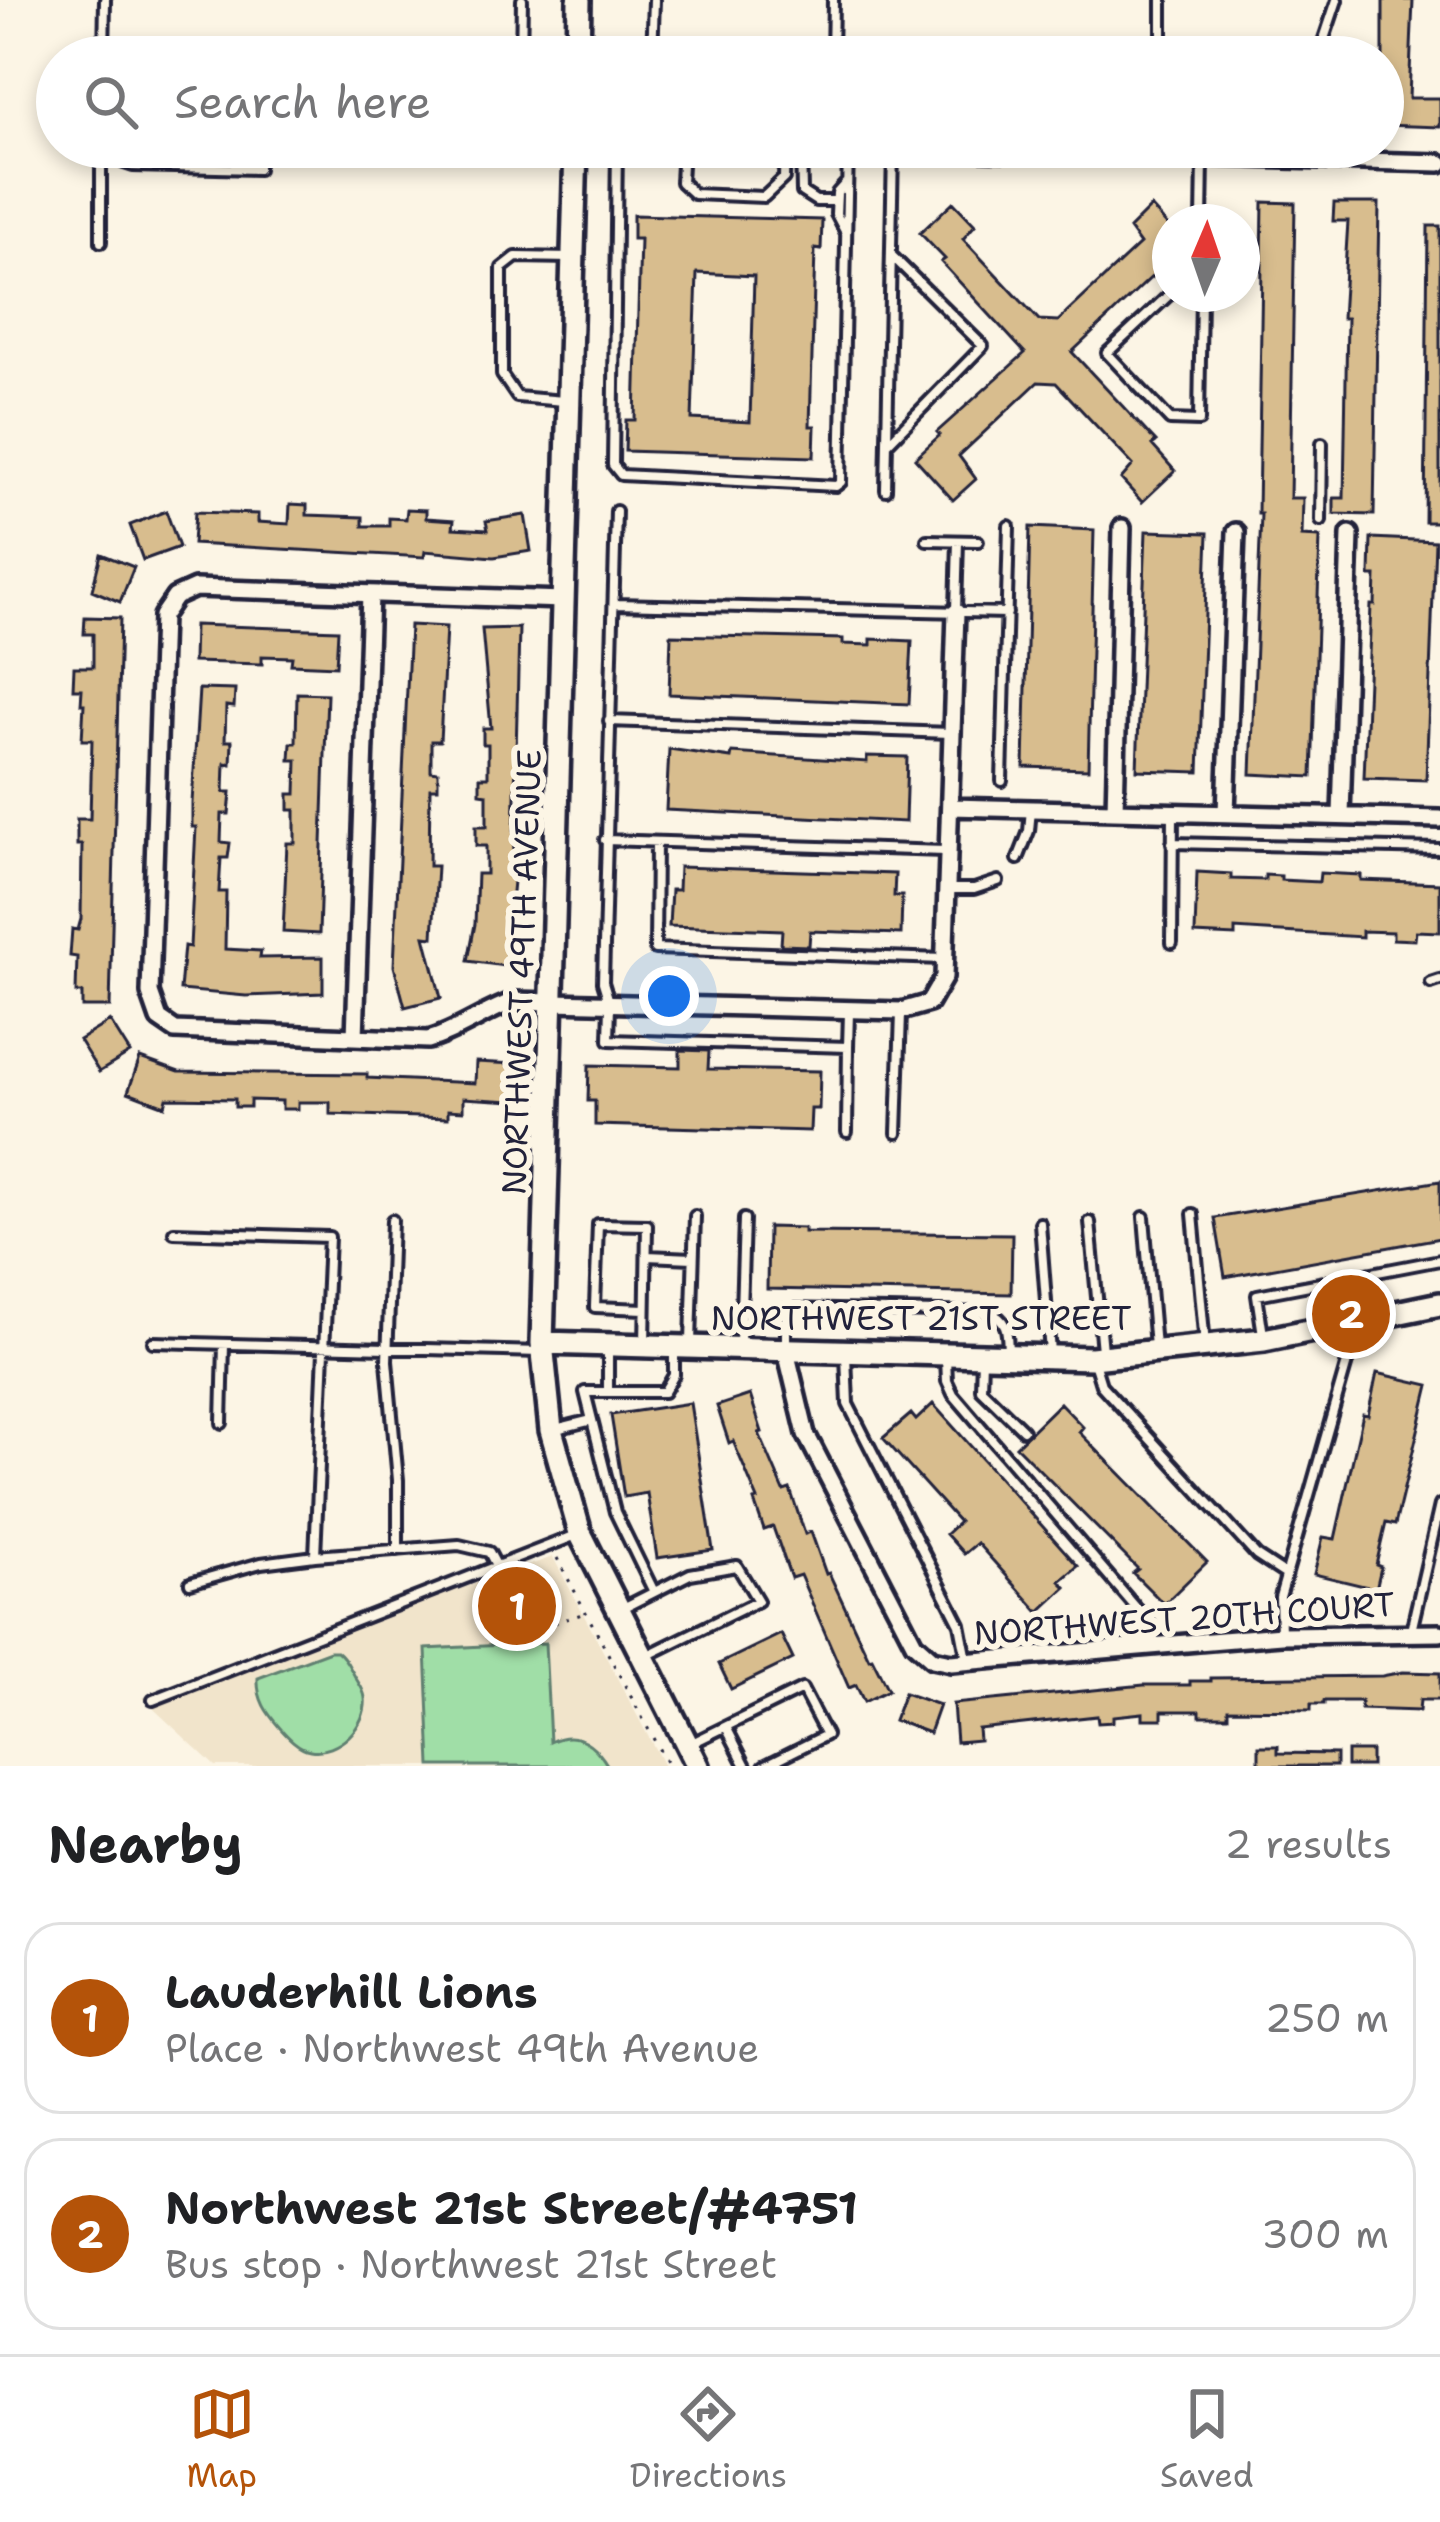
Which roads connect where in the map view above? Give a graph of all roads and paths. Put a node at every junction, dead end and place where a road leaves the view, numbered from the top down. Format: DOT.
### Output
graph roads {
  1 [pos="105,0"];
  2 [pos="522,0"];
  3 [pos="579,0"];
  4 [pos="654,0"];
  5 [pos="832,0"];
  6 [pos="1162,0"];
  7 [pos="1337,0"];
  8 [pos="104,36"];
  9 [pos="521,36"];
  10 [pos="578,36"];
  11 [pos="653,36"];
  12 [pos="832,36"];
  13 [pos="1162,36"];
  14 [pos="1325,36"];
  15 [pos="1404,160"];
  16 [pos="1440,163"];
  17 [pos="101,168"];
  18 [pos="216,168"];
  19 [pos="257,168"];
  20 [pos="575,168"];
  21 [pos="617,168"];
  22 [pos="682,168"];
  23 [pos="784,168"];
  24 [pos="802,168"];
  25 [pos="848,168"];
  26 [pos="892,168"];
  27 [pos="1203,168"];
  28 [pos="848,182"];
  29 [pos="836,201"];
  30 [pos="1202,204"];
  31 [pos="846,234"];
  32 [pos="101,242"];
  33 [pos="891,255"];
  34 [pos="573,258"];
  35 [pos="1152,311"];
  36 [pos="1201,312"];
  37 [pos="570,401"];
  38 [pos="1322,443"];
  39 [pos="887,444"];
  40 [pos="886,490"];
  41 [pos="616,511"];
  42 [pos="1321,521"];
  43 [pos="1010,526"];
  44 [pos="1122,528"];
  45 [pos="1236,532"];
  46 [pos="1350,533"];
  47 [pos="927,540"];
  48 [pos="958,541"];
  49 [pos="978,542"];
  50 [pos="370,594"];
  51 [pos="564,600"];
  52 [pos="614,604"];
  53 [pos="956,612"];
  54 [pos="1007,613"];
  55 [pos="609,721"];
  56 [pos="952,733"];
  57 [pos="1002,781"];
  58 [pos="950,807"];
  59 [pos="1031,809"];
  60 [pos="1114,811"];
  61 [pos="1173,812"];
  62 [pos="1226,813"];
  63 [pos="1341,815"];
  64 [pos="1440,819"];
  65 [pos="605,840"];
  66 [pos="656,842"];
  67 [pos="1172,843"];
  68 [pos="1440,849"];
  69 [pos="949,851"];
  70 [pos="1018,859"];
  71 [pos="998,881"];
  72 [pos="947,889"];
  73 [pos="1172,943"];
  74 [pos="944,959"];
  75 [pos="554,1004"];
  76 [pos="610,1005"];
  77 [pos="849,1010"];
  78 [pos="902,1011"];
  79 [pos="355,1037"];
  80 [pos="848,1047"];
  81 [pos="847,1132"];
  82 [pos="897,1133"];
  83 [pos="1193,1214"];
  84 [pos="695,1216"];
  85 [pos="1144,1217"];
  86 [pos="744,1219"];
  87 [pos="392,1220"];
  88 [pos="1090,1222"];
  89 [pos="1040,1223"];
  90 [pos="174,1232"];
  91 [pos="646,1256"];
  92 [pos="693,1258"];
  93 [pos="1440,1260"];
  94 [pos="1440,1304"];
  95 [pos="645,1309"];
  96 [pos="1359,1322"];
  97 [pos="1264,1340"];
  98 [pos="153,1342"];
  99 [pos="224,1344"];
  100 [pos="322,1346"];
  101 [pos="543,1347"];
  102 [pos="608,1347"];
  103 [pos="645,1347"];
  104 [pos="1205,1347"];
  105 [pos="387,1348"];
  106 [pos="682,1349"];
  107 [pos="740,1350"];
  108 [pos="785,1351"];
  109 [pos="1156,1352"];
  110 [pos="846,1353"];
  111 [pos="1009,1356"];
  112 [pos="946,1357"];
  113 [pos="982,1357"];
  114 [pos="1098,1357"];
  115 [pos="1050,1358"];
  116 [pos="608,1392"];
  117 [pos="592,1420"];
  118 [pos="222,1423"];
  119 [pos="551,1430"];
  120 [pos="1023,1430"];
  121 [pos="1440,1504"];
  122 [pos="580,1533"];
  123 [pos="551,1545"];
  124 [pos="398,1550"];
  125 [pos="315,1556"];
  126 [pos="497,1567"];
  127 [pos="1286,1575"];
  128 [pos="190,1583"];
  129 [pos="655,1592"];
  130 [pos="617,1611"];
  131 [pos="587,1613"];
  132 [pos="519,1625"];
  133 [pos="1411,1633"];
  134 [pos="1440,1633"];
  135 [pos="1280,1635"];
  136 [pos="1150,1643"];
  137 [pos="641,1659"];
  138 [pos="967,1661"];
  139 [pos="153,1700"];
  140 [pos="726,1727"];
  141 [pos="687,1745"];
  142 [pos="668,1766"];
  143 [pos="698,1766"];
  144 [pos="746,1766"];
  145 [pos="764,1766"];
  1 -- 8 [label="lane"];
  2 -- 9 [label="lane"];
  3 -- 10 [label="street"];
  4 -- 11 [label="lane"];
  5 -- 12 [label="lane"];
  6 -- 13 [label="lane"];
  7 -- 14 [label="lane"];
  15 -- 16 [label="street"];
  17 -- 32 [label="lane"];
  18 -- 19 [label="lane"];
  20 -- 34 [label="street, NORTHWEST 49TH AVENUE"];
  21 -- 31 [label="lane"];
  22 -- 23 [label="lane"];
  24 -- 29 [label="lane"];
  25 -- 28 [label="lane"];
  26 -- 33 [label="lane"];
  27 -- 30 [label="lane"];
  28 -- 29 [label="lane"];
  28 -- 31 [label="lane"];
  29 -- 31 [label="lane"];
  33 -- 39 [label="lane"];
  33 -- 39 [label="lane"];
  34 -- 37 [label="street, NORTHWEST 49TH AVENUE"];
  34 -- 37 [label="lane"];
  35 -- 36 [label="lane"];
  37 -- 51 [label="street, NORTHWEST 49TH AVENUE"];
  38 -- 42 [label="lane"];
  39 -- 40 [label="lane"];
  41 -- 52 [label="lane"];
  43 -- 54 [label="lane"];
  44 -- 60 [label="street"];
  45 -- 62 [label="street"];
  46 -- 63 [label="street"];
  47 -- 48 [label="lane"];
  48 -- 49 [label="lane"];
  48 -- 53 [label="lane"];
  50 -- 51 [label="street"];
  50 -- 79 [label="street"];
  50 -- 79 [label="street"];
  51 -- 75 [label="street, NORTHWEST 49TH AVENUE"];
  52 -- 53 [label="lane"];
  52 -- 55 [label="lane"];
  53 -- 54 [label="lane"];
  53 -- 56 [label="street"];
  54 -- 57 [label="lane"];
  55 -- 56 [label="lane"];
  55 -- 65 [label="lane"];
  56 -- 58 [label="street"];
  58 -- 59 [label="street"];
  58 -- 69 [label="street"];
  59 -- 60 [label="street"];
  59 -- 70 [label="lane"];
  60 -- 61 [label="street"];
  61 -- 62 [label="street"];
  61 -- 67 [label="lane"];
  62 -- 63 [label="street"];
  63 -- 64 [label="street"];
  65 -- 66 [label="lane"];
  65 -- 76 [label="lane"];
  66 -- 69 [label="lane"];
  66 -- 74 [label="lane"];
  67 -- 68 [label="lane"];
  67 -- 73 [label="lane"];
  69 -- 72 [label="street"];
  71 -- 72 [label="lane"];
  72 -- 74 [label="street"];
  74 -- 78 [label="street"];
  75 -- 76 [label="street"];
  75 -- 79 [label="street"];
  75 -- 101 [label="street, NORTHWEST 49TH AVENUE"];
  76 -- 77 [label="street"];
  76 -- 80 [label="lane"];
  77 -- 78 [label="street"];
  77 -- 80 [label="lane"];
  78 -- 82 [label="lane"];
  80 -- 81 [label="lane"];
  83 -- 104 [label="lane"];
  84 -- 92 [label="lane"];
  85 -- 109 [label="lane"];
  86 -- 107 [label="lane"];
  87 -- 105 [label="lane"];
  88 -- 114 [label="lane"];
  89 -- 115 [label="lane"];
  90 -- 100 [label="lane"];
  91 -- 92 [label="lane"];
  91 -- 95 [label="lane"];
  91 -- 95 [label="lane"];
  92 -- 106 [label="lane"];
  93 -- 97 [label="lane"];
  94 -- 96 [label="street, NORTHWEST 21ST STREET"];
  95 -- 103 [label="lane"];
  96 -- 97 [label="street, NORTHWEST 21ST STREET"];
  96 -- 127 [label="lane"];
  97 -- 104 [label="street, NORTHWEST 21ST STREET"];
  98 -- 99 [label="lane"];
  99 -- 100 [label="lane"];
  99 -- 118 [label="lane"];
  100 -- 105 [label="lane"];
  100 -- 125 [label="lane"];
  101 -- 102 [label="street, NORTHWEST 21ST STREET"];
  101 -- 105 [label="lane"];
  101 -- 119 [label="street, NORTHWEST 49TH AVENUE"];
  102 -- 103 [label="street, NORTHWEST 21ST STREET"];
  102 -- 116 [label="lane"];
  103 -- 106 [label="street, NORTHWEST 21ST STREET"];
  104 -- 109 [label="street, NORTHWEST 21ST STREET"];
  105 -- 124 [label="lane"];
  106 -- 107 [label="street, NORTHWEST 21ST STREET"];
  106 -- 116 [label="lane"];
  107 -- 108 [label="street, NORTHWEST 21ST STREET"];
  108 -- 110 [label="street, NORTHWEST 21ST STREET"];
  108 -- 111 [label="lane"];
  108 -- 138 [label="street, NORTHWEST 20TH COURT"];
  109 -- 114 [label="street, NORTHWEST 21ST STREET"];
  110 -- 112 [label="street, NORTHWEST 21ST STREET"];
  110 -- 138 [label="lane"];
  111 -- 113 [label="street, NORTHWEST 21ST STREET"];
  111 -- 115 [label="street, NORTHWEST 21ST STREET"];
  112 -- 113 [label="street, NORTHWEST 21ST STREET"];
  112 -- 136 [label="lane"];
  113 -- 120 [label="lane"];
  114 -- 115 [label="street, NORTHWEST 21ST STREET"];
  114 -- 127 [label="lane"];
  116 -- 117 [label="lane"];
  117 -- 119 [label="lane"];
  117 -- 129 [label="lane"];
  119 -- 122 [label="street, NORTHWEST 49TH AVENUE"];
  121 -- 133 [label="lane"];
  122 -- 123 [label="lane"];
  122 -- 130 [label="street, NORTHWEST 49TH AVENUE"];
  123 -- 126 [label="lane"];
  123 -- 131 [label="path"];
  124 -- 125 [label="lane"];
  124 -- 126 [label="lane"];
  125 -- 128 [label="lane"];
  126 -- 139 [label="lane"];
  127 -- 135 [label="lane"];
  129 -- 130 [label="lane"];
  129 -- 137 [label="lane"];
  130 -- 137 [label="street, NORTHWEST 49TH AVENUE"];
  131 -- 132 [label="path"];
  131 -- 142 [label="path"];
  133 -- 134 [label="street, NORTHWEST 20TH COURT"];
  133 -- 135 [label="street, NORTHWEST 20TH COURT"];
  135 -- 136 [label="street, NORTHWEST 20TH COURT"];
  136 -- 138 [label="street, NORTHWEST 20TH COURT"];
  137 -- 141 [label="street, NORTHWEST 49TH AVENUE"];
  140 -- 141 [label="lane"];
  140 -- 144 [label="lane"];
  140 -- 145 [label="lane"];
  141 -- 143 [label="street, NORTHWEST 49TH AVENUE"];
}
